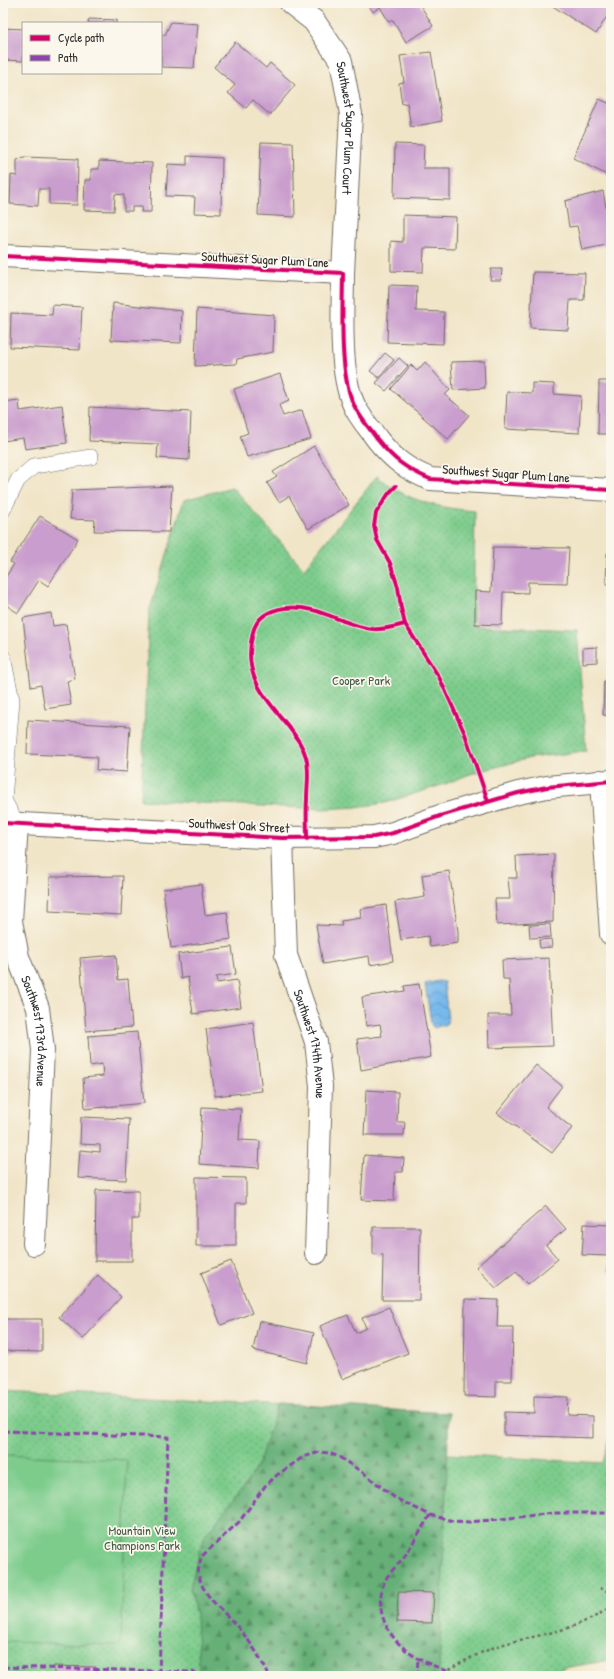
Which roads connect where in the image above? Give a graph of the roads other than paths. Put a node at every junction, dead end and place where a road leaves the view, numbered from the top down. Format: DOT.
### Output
graph roads {
  1 [pos="291,3"];
  2 [pos="3,256"];
  3 [pos="343,273"];
  4 [pos="91,457"];
  5 [pos="611,490"];
  6 [pos="3,510"];
  7 [pos="3,657"];
  8 [pos="606,781"];
  9 [pos="10,824"];
  10 [pos="282,838"];
  11 [pos="611,934"];
  12 [pos="34,1244"];
  13 [pos="316,1253"];
  1 -- 3 [label="street, Southwest Sugar Plum Court"];
  2 -- 3 [label="street, Southwest Sugar Plum Lane"];
  3 -- 5 [label="street, Southwest Sugar Plum Lane"];
  4 -- 6 [label="lane"];
  7 -- 9 [label="lane"];
  8 -- 10 [label="street, Southwest Oak Street"];
  8 -- 11 [label="street"];
  9 -- 10 [label="street, Southwest Oak Street"];
  9 -- 12 [label="street, Southwest 173rd Avenue"];
  10 -- 13 [label="street, Southwest 174th Avenue"];
}
